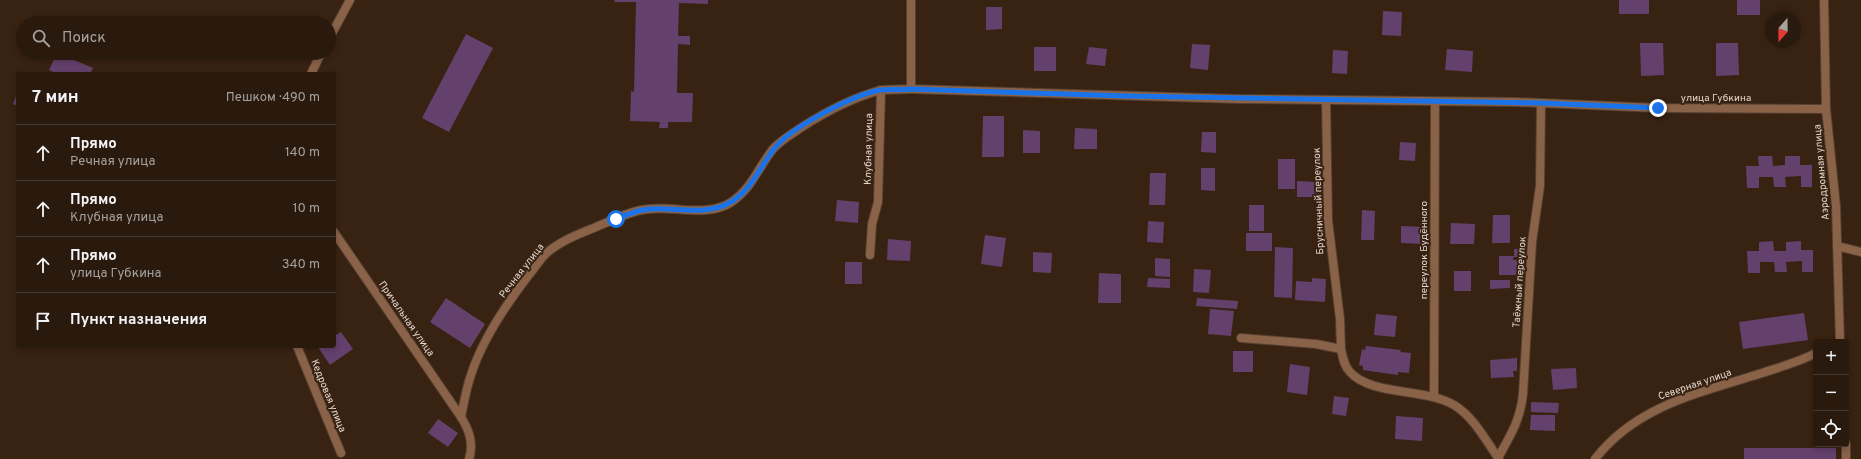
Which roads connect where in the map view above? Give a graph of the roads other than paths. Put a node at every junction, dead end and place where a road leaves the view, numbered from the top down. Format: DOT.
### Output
graph roads {
  1 [pos="350,0"];
  2 [pos="911,0"];
  3 [pos="1824,0"];
  4 [pos="336,26"];
  5 [pos="318,60"];
  6 [pos="312,72"];
  7 [pos="911,89"];
  8 [pos="881,90"];
  9 [pos="1326,100"];
  10 [pos="1435,102"];
  11 [pos="1541,103"];
  12 [pos="1826,109"];
  13 [pos="336,235"];
  14 [pos="1837,246"];
  15 [pos="1861,252"];
  16 [pos="870,255"];
  17 [pos="1241,338"];
  18 [pos="1840,339"];
  19 [pos="298,348"];
  20 [pos="1341,349"];
  21 [pos="1813,354"];
  22 [pos="1434,397"];
  23 [pos="461,417"];
  24 [pos="1846,447"];
  25 [pos="341,453"];
  26 [pos="1498,458"];
  27 [pos="470,459"];
  28 [pos="1595,459"];
  29 [pos="1846,459"];
  1 -- 4 [label="street"];
  2 -- 7 [label="street"];
  3 -- 12 [label="street, Аэродромная улица"];
  5 -- 6 [label="street"];
  7 -- 8 [label="street"];
  7 -- 9 [label="street, улица Губкина"];
  8 -- 16 [label="street, Клубная улица"];
  8 -- 23 [label="street, Речная улица"];
  9 -- 10 [label="street, улица Губкина"];
  9 -- 20 [label="street, Брусничный переулок"];
  10 -- 11 [label="street, улица Губкина"];
  10 -- 22 [label="street, переулок Будённого"];
  11 -- 12 [label="street, улица Губкина"];
  11 -- 26 [label="street, Таёжный переулок"];
  12 -- 14 [label="street, Аэродромная улица"];
  13 -- 23 [label="street, Причальная улица"];
  14 -- 15 [label="street"];
  14 -- 18 [label="street, Аэродромная улица"];
  17 -- 20 [label="street"];
  19 -- 25 [label="street, Кедровая улица"];
  20 -- 22 [label="street, Брусничный переулок"];
  21 -- 28 [label="street, Северная улица"];
  22 -- 26 [label="street, Брусничный переулок"];
  23 -- 27 [label="street"];
  24 -- 29 [label="street"];
}
